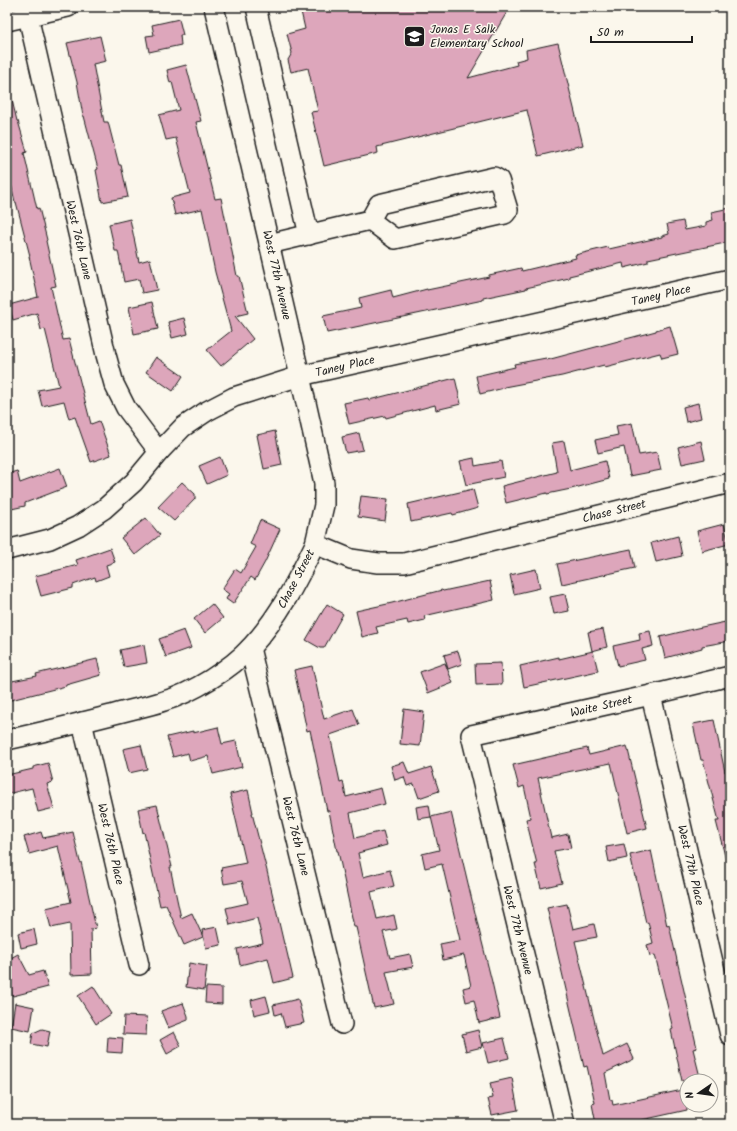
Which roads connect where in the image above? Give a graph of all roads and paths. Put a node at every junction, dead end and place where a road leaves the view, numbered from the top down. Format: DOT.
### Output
graph roads {
  1 [pos="68,7"];
  2 [pos="214,7"];
  3 [pos="256,7"];
  4 [pos="28,16"];
  5 [pos="7,21"];
  6 [pos="370,220"];
  7 [pos="309,235"];
  8 [pos="269,244"];
  9 [pos="730,279"];
  10 [pos="300,376"];
  11 [pos="159,452"];
  12 [pos="730,483"];
  13 [pos="315,544"];
  14 [pos="7,550"];
  15 [pos="250,648"];
  16 [pos="730,676"];
  17 [pos="651,695"];
  18 [pos="82,722"];
  19 [pos="471,735"];
  20 [pos="7,740"];
  21 [pos="140,965"];
  22 [pos="342,1024"];
  23 [pos="730,1035"];
  24 [pos="565,1124"];
  1 -- 4 [label="street"];
  2 -- 8 [label="street, West 77th Avenue"];
  3 -- 7 [label="street"];
  4 -- 5 [label="street"];
  4 -- 11 [label="street, West 76th Lane"];
  6 -- 6 [label="street"];
  6 -- 7 [label="street"];
  7 -- 8 [label="street"];
  8 -- 10 [label="street, West 77th Avenue"];
  9 -- 10 [label="street, Taney Place"];
  10 -- 11 [label="street, Taney Place"];
  10 -- 13 [label="street, West 77th Avenue"];
  11 -- 14 [label="street, Taney Place"];
  12 -- 13 [label="street, Chase Street"];
  13 -- 15 [label="street, Chase Street"];
  15 -- 18 [label="street, Chase Street"];
  15 -- 22 [label="street, West 76th Lane"];
  16 -- 17 [label="street, Waite Street"];
  17 -- 19 [label="street, Waite Street"];
  17 -- 23 [label="street, West 77th Place"];
  18 -- 20 [label="street, Chase Street"];
  18 -- 21 [label="street, West 76th Place"];
  19 -- 24 [label="street, West 77th Avenue"];
}
